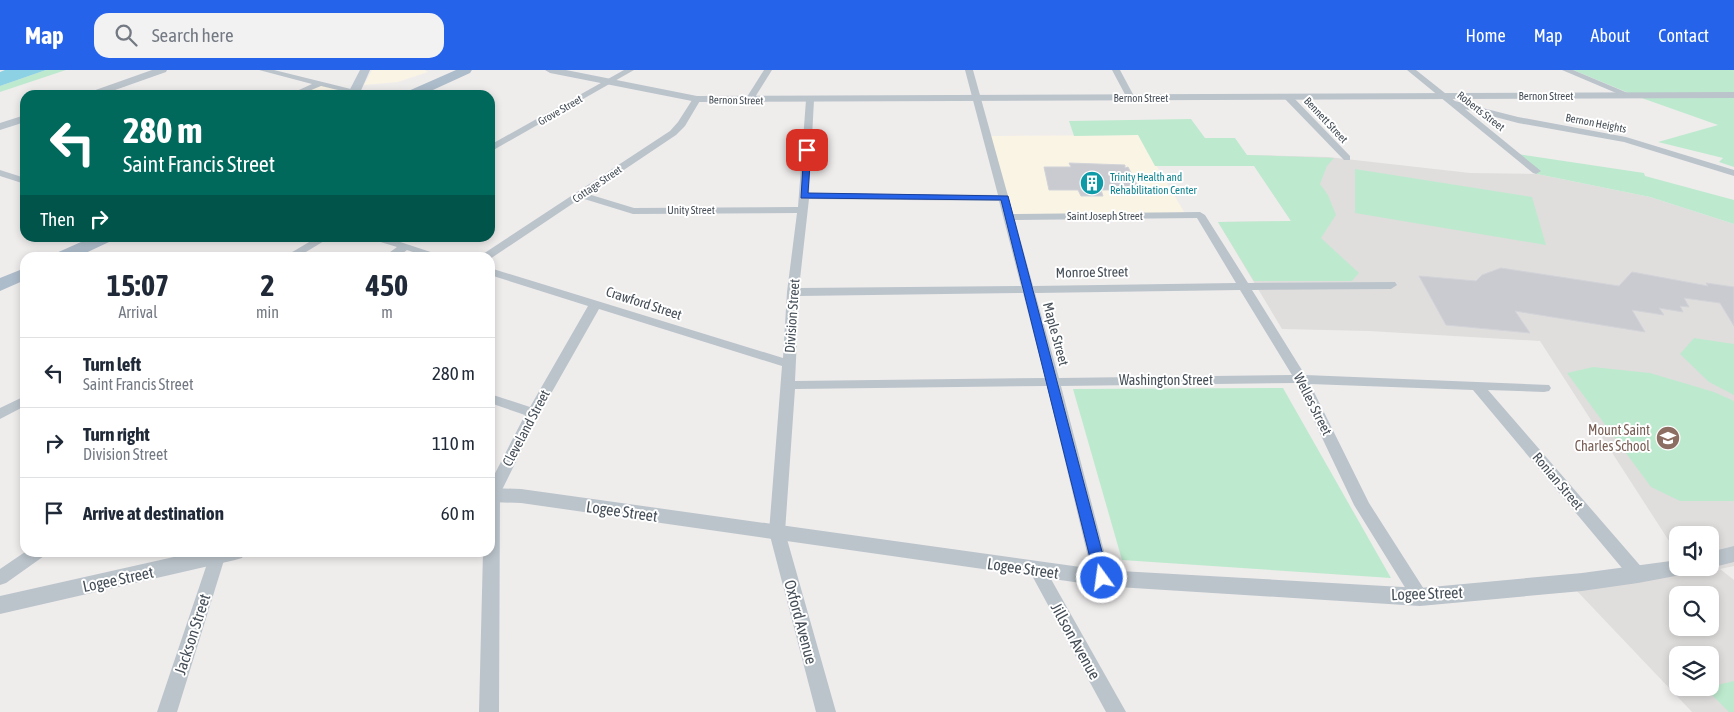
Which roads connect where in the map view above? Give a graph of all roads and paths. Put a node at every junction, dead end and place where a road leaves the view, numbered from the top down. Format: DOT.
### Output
graph roads {
  1 [pos="162,70"];
  2 [pos="263,70"];
  3 [pos="365,70"];
  4 [pos="466,70"];
  5 [pos="550,70"];
  6 [pos="630,70"];
  7 [pos="768,70"];
  8 [pos="969,70"];
  9 [pos="1116,70"];
  10 [pos="1411,70"];
  11 [pos="1566,70"];
  12 [pos="609,82"];
  13 [pos="320,83"];
  14 [pos="105,90"];
  15 [pos="304,90"];
  16 [pos="344,90"];
  17 [pos="355,90"];
  18 [pos="422,90"];
  19 [pos="1734,95"];
  20 [pos="1631,96"];
  21 [pos="1288,97"];
  22 [pos="1131,98"];
  23 [pos="697,99"];
  24 [pos="978,99"];
  25 [pos="749,100"];
  26 [pos="810,100"];
  27 [pos="1448,100"];
  28 [pos="20,120"];
  29 [pos="0,127"];
  30 [pos="495,147"];
  31 [pos="1347,158"];
  32 [pos="1536,171"];
  33 [pos="0,173"];
  34 [pos="1734,173"];
  35 [pos="20,179"];
  36 [pos="581,195"];
  37 [pos="804,196"];
  38 [pos="1005,198"];
  39 [pos="802,210"];
  40 [pos="1200,215"];
  41 [pos="1010,217"];
  42 [pos="94,242"];
  43 [pos="316,242"];
  44 [pos="392,242"];
  45 [pos="407,246"];
  46 [pos="73,252"];
  47 [pos="297,252"];
  48 [pos="397,252"];
  49 [pos="426,252"];
  50 [pos="493,252"];
  51 [pos="495,273"];
  52 [pos="20,276"];
  53 [pos="0,285"];
  54 [pos="1391,285"];
  55 [pos="1243,286"];
  56 [pos="1027,288"];
  57 [pos="793,292"];
  58 [pos="596,303"];
  59 [pos="789,364"];
  60 [pos="1301,379"];
  61 [pos="1053,381"];
  62 [pos="788,385"];
  63 [pos="1478,387"];
  64 [pos="1544,388"];
  65 [pos="495,400"];
  66 [pos="20,403"];
  67 [pos="532,413"];
  68 [pos="0,414"];
  69 [pos="495,486"];
  70 [pos="495,494"];
  71 [pos="777,532"];
  72 [pos="1734,554"];
  73 [pos="31,557"];
  74 [pos="217,557"];
  75 [pos="225,557"];
  76 [pos="490,557"];
  77 [pos="1719,558"];
  78 [pos="1037,570"];
  79 [pos="1669,570"];
  80 [pos="1638,575"];
  81 [pos="0,578"];
  82 [pos="1102,578"];
  83 [pos="1420,596"];
  84 [pos="0,604"];
  85 [pos="167,712"];
  86 [pos="489,712"];
  87 [pos="826,712"];
  88 [pos="1116,712"];
  1 -- 14 [label="street"];
  2 -- 13 [label="street"];
  3 -- 17 [label="main road"];
  4 -- 18 [label="main road"];
  5 -- 12 [label="street, Bernon Street"];
  6 -- 12 [label="street, Grove Street"];
  7 -- 25 [label="street"];
  8 -- 24 [label="street, Maple Street"];
  9 -- 22 [label="street"];
  10 -- 27 [label="street, Roberts Street"];
  11 -- 20 [label="street"];
  12 -- 23 [label="street, Bernon Street"];
  12 -- 30 [label="street, Grove Street"];
  13 -- 15 [label="street"];
  13 -- 16 [label="street"];
  19 -- 20 [label="street, Bernon Street"];
  20 -- 27 [label="street, Bernon Street"];
  21 -- 22 [label="street, Bernon Street"];
  21 -- 27 [label="street, Bernon Street"];
  21 -- 31 [label="street, Bennett Street"];
  22 -- 24 [label="street, Bernon Street"];
  23 -- 25 [label="street, Bernon Street"];
  23 -- 36 [label="street, Cottage Street"];
  24 -- 26 [label="street, Bernon Street"];
  24 -- 38 [label="street, Maple Street"];
  25 -- 26 [label="street, Bernon Street"];
  26 -- 37 [label="street, Division Street"];
  27 -- 32 [label="street, Roberts Street"];
  27 -- 34 [label="street, Bernon Heights"];
  28 -- 29 [label="street"];
  33 -- 35 [label="street"];
  36 -- 39 [label="street, Unity Street"];
  36 -- 50 [label="street, Cottage Street"];
  37 -- 38 [label="street"];
  37 -- 39 [label="street, Division Street"];
  38 -- 41 [label="street, Maple Street"];
  39 -- 57 [label="street, Division Street"];
  40 -- 41 [label="street, Saint Joseph Street"];
  40 -- 55 [label="street, Welles Street"];
  41 -- 56 [label="street, Maple Street"];
  42 -- 46 [label="main road"];
  43 -- 47 [label="street"];
  44 -- 45 [label="street"];
  45 -- 48 [label="street"];
  45 -- 49 [label="street"];
  51 -- 58 [label="street, Crawford Street"];
  52 -- 53 [label="main road"];
  54 -- 55 [label="street, Monroe Street"];
  55 -- 56 [label="street, Monroe Street"];
  55 -- 60 [label="street, Welles Street"];
  56 -- 57 [label="street, Monroe Street"];
  56 -- 61 [label="street, Maple Street"];
  57 -- 59 [label="street, Division Street"];
  58 -- 59 [label="street, Crawford Street"];
  58 -- 67 [label="street, Cleveland Street"];
  59 -- 62 [label="street, Division Street"];
  60 -- 61 [label="street, Washington Street"];
  60 -- 63 [label="street, Washington Street"];
  60 -- 83 [label="street, Welles Street"];
  61 -- 62 [label="street, Washington Street"];
  61 -- 82 [label="street, Maple Street"];
  62 -- 71 [label="street, Division Street"];
  63 -- 64 [label="street, Washington Street"];
  63 -- 80 [label="street, Ronian Street"];
  65 -- 67 [label="street"];
  66 -- 68 [label="street"];
  67 -- 69 [label="street, Cleveland Street"];
  70 -- 71 [label="street, Logee Street"];
  71 -- 78 [label="street, Logee Street"];
  71 -- 87 [label="street, Oxford Avenue"];
  72 -- 77 [label="street"];
  73 -- 81 [label="street"];
  74 -- 84 [label="street, Logee Street"];
  75 -- 85 [label="street, Jackson Street"];
  76 -- 86 [label="street, Cleveland Street"];
  78 -- 82 [label="street, Logee Street"];
  78 -- 88 [label="street, Jillson Avenue"];
  79 -- 80 [label="street, Logee Street"];
  80 -- 83 [label="street, Logee Street"];
  82 -- 83 [label="street, Logee Street"];
}
